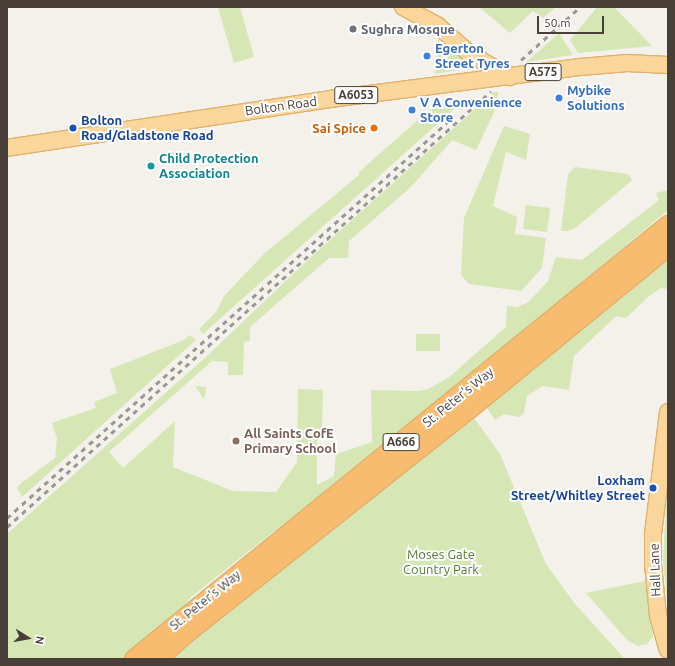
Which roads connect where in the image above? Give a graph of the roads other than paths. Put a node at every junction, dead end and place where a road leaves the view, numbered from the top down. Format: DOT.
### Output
graph roads {
  1 [pos="403,7"];
  2 [pos="470,53"];
  3 [pos="668,54"];
  4 [pos="627,63"];
  5 [pos="668,65"];
  6 [pos="509,77"];
  7 [pos="472,80"];
  8 [pos="7,148"];
  9 [pos="668,225"];
  10 [pos="668,245"];
  11 [pos="668,412"];
  12 [pos="668,650"];
  13 [pos="134,659"];
  14 [pos="156,659"];
  1 -- 2 [label="main road, A575"];
  2 -- 6 [label="main road, A575"];
  2 -- 7 [label="main road"];
  3 -- 4 [label="main road, A575"];
  4 -- 5 [label="main road, A575"];
  4 -- 6 [label="main road, Bolton Road / A575"];
  6 -- 7 [label="main road, Bolton Road / A6053"];
  7 -- 8 [label="main road, Bolton Road / A6053"];
  9 -- 13 [label="highway, St. Peter's Way / A666"];
  10 -- 14 [label="highway, St. Peter's Way / A666"];
  11 -- 12 [label="main road, Hall Lane"];
}
